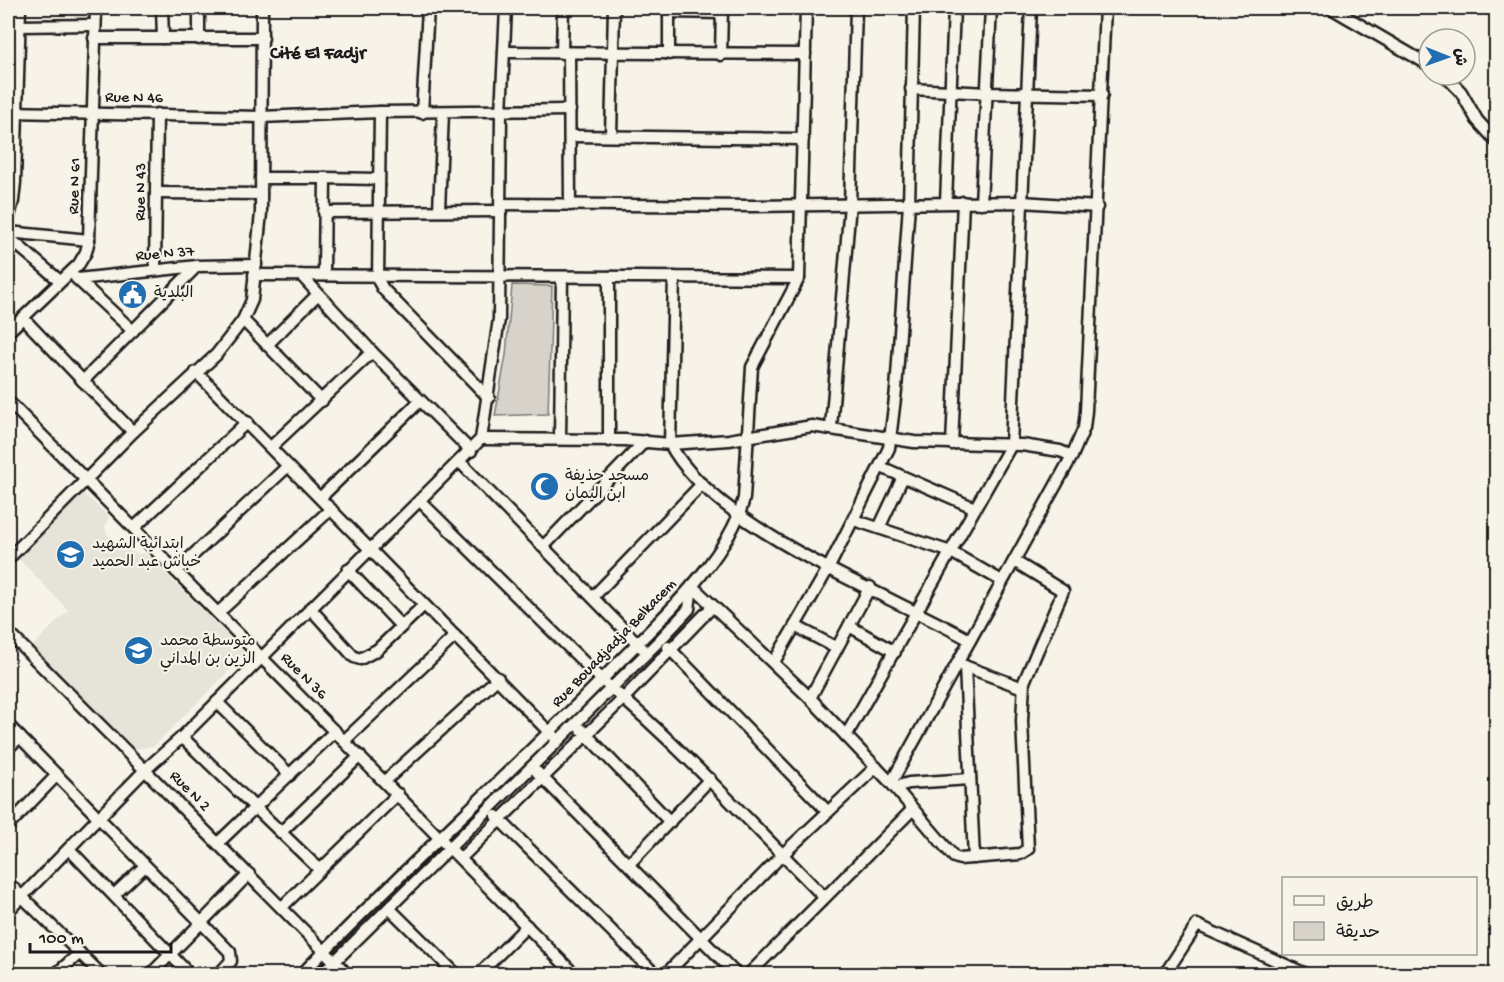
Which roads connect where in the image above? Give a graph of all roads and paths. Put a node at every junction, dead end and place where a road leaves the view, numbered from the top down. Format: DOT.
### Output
graph roads {
  1 [pos="20,8"];
  2 [pos="96,8"];
  3 [pos="162,8"];
  4 [pos="199,8"];
  5 [pos="262,8"];
  6 [pos="428,8"];
  7 [pos="506,8"];
  8 [pos="562,8"];
  9 [pos="614,8"];
  10 [pos="806,8"];
  11 [pos="856,8"];
  12 [pos="914,8"];
  13 [pos="954,8"];
  14 [pos="991,8"];
  15 [pos="1031,8"];
  16 [pos="1105,8"];
  17 [pos="1331,8"];
  18 [pos="669,10"];
  19 [pos="722,10"];
  20 [pos="94,25"];
  21 [pos="19,26"];
  22 [pos="94,38"];
  23 [pos="163,38"];
  24 [pos="262,38"];
  25 [pos="199,39"];
  26 [pos="504,52"];
  27 [pos="566,53"];
  28 [pos="613,54"];
  29 [pos="669,54"];
  30 [pos="805,54"];
  31 [pos="721,55"];
  32 [pos="1417,58"];
  33 [pos="1456,87"];
  34 [pos="911,89"];
  35 [pos="952,92"];
  36 [pos="1026,92"];
  37 [pos="988,93"];
  38 [pos="1102,95"];
  39 [pos="570,110"];
  40 [pos="12,112"];
  41 [pos="380,112"];
  42 [pos="422,112"];
  43 [pos="443,113"];
  44 [pos="501,113"];
  45 [pos="93,114"];
  46 [pos="157,114"];
  47 [pos="261,117"];
  48 [pos="571,136"];
  49 [pos="611,136"];
  50 [pos="803,139"];
  51 [pos="1497,141"];
  52 [pos="261,178"];
  53 [pos="325,178"];
  54 [pos="378,179"];
  55 [pos="157,193"];
  56 [pos="261,194"];
  57 [pos="946,202"];
  58 [pos="963,202"];
  59 [pos="1023,202"];
  60 [pos="981,203"];
  61 [pos="849,204"];
  62 [pos="909,204"];
  63 [pos="570,205"];
  64 [pos="801,205"];
  65 [pos="1097,207"];
  66 [pos="501,208"];
  67 [pos="439,210"];
  68 [pos="377,211"];
  69 [pos="324,212"];
  70 [pos="8,220"];
  71 [pos="8,232"];
  72 [pos="8,237"];
  73 [pos="89,240"];
  74 [pos="197,266"];
  75 [pos="155,270"];
  76 [pos="255,270"];
  77 [pos="377,274"];
  78 [pos="74,275"];
  79 [pos="301,275"];
  80 [pos="324,275"];
  81 [pos="501,276"];
  82 [pos="562,277"];
  83 [pos="609,278"];
  84 [pos="674,278"];
  85 [pos="799,278"];
  86 [pos="60,281"];
  87 [pos="318,294"];
  88 [pos="23,318"];
  89 [pos="243,320"];
  90 [pos="133,331"];
  91 [pos="8,332"];
  92 [pos="267,345"];
  93 [pos="372,352"];
  94 [pos="196,372"];
  95 [pos="83,381"];
  96 [pos="489,398"];
  97 [pos="8,401"];
  98 [pos="322,401"];
  99 [pos="420,401"];
  100 [pos="247,422"];
  101 [pos="831,427"];
  102 [pos="133,432"];
  103 [pos="748,437"];
  104 [pos="481,439"];
  105 [pos="560,439"];
  106 [pos="891,439"];
  107 [pos="609,441"];
  108 [pos="645,441"];
  109 [pos="670,444"];
  110 [pos="952,444"];
  111 [pos="1011,445"];
  112 [pos="271,447"];
  113 [pos="471,451"];
  114 [pos="1072,456"];
  115 [pos="460,462"];
  116 [pos="288,466"];
  117 [pos="881,467"];
  118 [pos="903,477"];
  119 [pos="87,481"];
  120 [pos="702,484"];
  121 [pos="321,497"];
  122 [pos="420,501"];
  123 [pos="331,508"];
  124 [pos="975,508"];
  125 [pos="740,517"];
  126 [pos="854,520"];
  127 [pos="134,528"];
  128 [pos="879,528"];
  129 [pos="543,547"];
  130 [pos="372,550"];
  131 [pos="951,552"];
  132 [pos="8,560"];
  133 [pos="1014,561"];
  134 [pos="829,567"];
  135 [pos="348,570"];
  136 [pos="176,571"];
  137 [pos="1002,581"];
  138 [pos="692,586"];
  139 [pos="870,587"];
  140 [pos="593,597"];
  141 [pos="424,604"];
  142 [pos="713,606"];
  143 [pos="310,608"];
  144 [pos="918,611"];
  145 [pos="218,613"];
  146 [pos="400,625"];
  147 [pos="795,626"];
  148 [pos="849,626"];
  149 [pos="650,630"];
  150 [pos="8,632"];
  151 [pos="455,636"];
  152 [pos="660,640"];
  153 [pos="970,640"];
  154 [pos="637,644"];
  155 [pos="837,648"];
  156 [pos="671,650"];
  157 [pos="895,652"];
  158 [pos="647,653"];
  159 [pos="261,656"];
  160 [pos="774,662"];
  161 [pos="961,665"];
  162 [pos="498,678"];
  163 [pos="602,680"];
  164 [pos="611,688"];
  165 [pos="1023,688"];
  166 [pos="624,698"];
  167 [pos="810,698"];
  168 [pos="217,702"];
  169 [pos="8,725"];
  170 [pos="577,725"];
  171 [pos="336,731"];
  172 [pos="550,733"];
  173 [pos="586,734"];
  174 [pos="846,736"];
  175 [pos="20,737"];
  176 [pos="182,737"];
  177 [pos="345,740"];
  178 [pos="559,741"];
  179 [pos="8,748"];
  180 [pos="360,756"];
  181 [pos="876,767"];
  182 [pos="533,768"];
  183 [pos="145,770"];
  184 [pos="57,775"];
  185 [pos="290,775"];
  186 [pos="542,777"];
  187 [pos="710,779"];
  188 [pos="970,779"];
  189 [pos="385,781"];
  190 [pos="893,785"];
  191 [pos="398,794"];
  192 [pos="256,808"];
  193 [pos="913,809"];
  194 [pos="490,810"];
  195 [pos="828,812"];
  196 [pos="99,820"];
  197 [pos="500,820"];
  198 [pos="670,822"];
  199 [pos="8,826"];
  200 [pos="281,832"];
  201 [pos="441,837"];
  202 [pos="218,843"];
  203 [pos="450,847"];
  204 [pos="69,849"];
  205 [pos="782,855"];
  206 [pos="461,858"];
  207 [pos="974,858"];
  208 [pos="629,864"];
  209 [pos="145,866"];
  210 [pos="320,870"];
  211 [pos="249,874"];
  212 [pos="8,883"];
  213 [pos="114,895"];
  214 [pos="22,897"];
  215 [pos="824,897"];
  216 [pos="282,907"];
  217 [pos="389,908"];
  218 [pos="8,911"];
  219 [pos="202,923"];
  220 [pos="527,926"];
  221 [pos="700,938"];
  222 [pos="326,950"];
  223 [pos="80,953"];
  224 [pos="171,954"];
  225 [pos="336,961"];
  226 [pos="8,970"];
  227 [pos="484,973"];
  228 [pos="11,975"];
  229 [pos="56,975"];
  230 [pos="101,975"];
  231 [pos="152,975"];
  232 [pos="189,975"];
  233 [pos="219,975"];
  234 [pos="302,975"];
  235 [pos="322,975"];
  236 [pos="347,975"];
  237 [pos="456,975"];
  238 [pos="574,975"];
  239 [pos="655,975"];
  240 [pos="666,975"];
  241 [pos="736,975"];
  242 [pos="748,975"];
  243 [pos="1166,975"];
  244 [pos="1306,975"];
  1 -- 21 [label="street"];
  2 -- 20 [label="street, Rue N 61"];
  3 -- 23 [label="street"];
  4 -- 25 [label="street"];
  5 -- 24 [label="street"];
  6 -- 42 [label="street"];
  7 -- 26 [label="street"];
  8 -- 27 [label="street"];
  9 -- 28 [label="street"];
  10 -- 30 [label="street"];
  11 -- 61 [label="street"];
  12 -- 34 [label="street"];
  13 -- 35 [label="street"];
  14 -- 37 [label="street"];
  15 -- 36 [label="street"];
  16 -- 38 [label="street"];
  17 -- 32 [label="street"];
  18 -- 19 [label="street"];
  18 -- 29 [label="street"];
  19 -- 31 [label="street"];
  20 -- 21 [label="street"];
  20 -- 22 [label="street, Rue N 61"];
  21 -- 40 [label="street"];
  22 -- 23 [label="street"];
  22 -- 45 [label="street, Rue N 61"];
  23 -- 25 [label="street"];
  24 -- 25 [label="street"];
  24 -- 47 [label="street"];
  26 -- 27 [label="street"];
  26 -- 44 [label="street"];
  27 -- 28 [label="street"];
  27 -- 39 [label="street"];
  28 -- 29 [label="street"];
  28 -- 49 [label="street"];
  29 -- 31 [label="street"];
  30 -- 31 [label="street"];
  30 -- 50 [label="street"];
  33 -- 51 [label="street"];
  34 -- 35 [label="street"];
  34 -- 62 [label="street"];
  35 -- 37 [label="street"];
  35 -- 57 [label="street"];
  36 -- 37 [label="street"];
  36 -- 38 [label="street"];
  36 -- 59 [label="street"];
  37 -- 60 [label="street"];
  38 -- 65 [label="street"];
  39 -- 44 [label="street, Rue N 46"];
  39 -- 48 [label="street"];
  40 -- 45 [label="street, Rue N 46"];
  40 -- 70 [label="street"];
  41 -- 42 [label="street, Rue N 46"];
  41 -- 47 [label="street, Rue N 46"];
  41 -- 54 [label="street"];
  42 -- 43 [label="street, Rue N 46"];
  43 -- 44 [label="street, Rue N 46"];
  43 -- 67 [label="street"];
  44 -- 66 [label="street"];
  45 -- 46 [label="street, Rue N 46"];
  45 -- 73 [label="street, Rue N 61"];
  46 -- 47 [label="street, Rue N 46"];
  46 -- 55 [label="street, Rue N 43"];
  47 -- 52 [label="street"];
  48 -- 49 [label="street"];
  48 -- 63 [label="street"];
  49 -- 50 [label="street"];
  50 -- 64 [label="street"];
  52 -- 53 [label="street"];
  52 -- 56 [label="street"];
  53 -- 54 [label="street"];
  53 -- 69 [label="street"];
  54 -- 68 [label="street"];
  55 -- 56 [label="street"];
  55 -- 75 [label="street, Rue N 43"];
  56 -- 76 [label="street"];
  57 -- 58 [label="street"];
  57 -- 62 [label="street"];
  58 -- 60 [label="street"];
  58 -- 110 [label="street"];
  59 -- 60 [label="street"];
  59 -- 65 [label="street"];
  59 -- 111 [label="street"];
  61 -- 62 [label="street"];
  61 -- 64 [label="street"];
  61 -- 101 [label="street"];
  62 -- 106 [label="street"];
  63 -- 64 [label="street"];
  63 -- 66 [label="street"];
  64 -- 85 [label="street"];
  65 -- 114 [label="street"];
  66 -- 67 [label="street"];
  66 -- 81 [label="street"];
  67 -- 68 [label="street"];
  68 -- 69 [label="street"];
  68 -- 77 [label="street"];
  69 -- 80 [label="street"];
  71 -- 73 [label="street"];
  72 -- 86 [label="street"];
  73 -- 78 [label="street, Rue N 61"];
  74 -- 75 [label="street, Rue N 37"];
  74 -- 76 [label="street, Rue N 37"];
  74 -- 90 [label="street"];
  75 -- 78 [label="street, Rue N 37"];
  76 -- 79 [label="street, Rue N 37"];
  76 -- 89 [label="street"];
  77 -- 80 [label="street, Rue N 37"];
  77 -- 81 [label="street, Rue N 37"];
  77 -- 96 [label="street"];
  78 -- 86 [label="street, Rue N 61"];
  78 -- 90 [label="street"];
  79 -- 80 [label="street, Rue N 37"];
  79 -- 87 [label="street"];
  81 -- 82 [label="street, Rue N 37"];
  81 -- 96 [label="street"];
  82 -- 83 [label="street, Rue N 37"];
  82 -- 105 [label="street"];
  83 -- 84 [label="street, Rue N 37"];
  83 -- 107 [label="street"];
  84 -- 85 [label="street, Rue N 37"];
  84 -- 109 [label="street"];
  85 -- 103 [label="street"];
  86 -- 88 [label="street, Rue N 61"];
  87 -- 92 [label="street"];
  87 -- 93 [label="street"];
  88 -- 91 [label="street, Rue N 61"];
  88 -- 95 [label="street"];
  89 -- 92 [label="street"];
  89 -- 94 [label="street"];
  90 -- 95 [label="street"];
  92 -- 98 [label="street"];
  93 -- 98 [label="street"];
  93 -- 99 [label="street"];
  94 -- 100 [label="street"];
  94 -- 102 [label="street"];
  95 -- 102 [label="street"];
  96 -- 104 [label="street"];
  97 -- 119 [label="street, Rue N 36"];
  98 -- 112 [label="street"];
  99 -- 113 [label="street"];
  99 -- 121 [label="street"];
  100 -- 112 [label="street"];
  100 -- 127 [label="street"];
  101 -- 103 [label="street"];
  101 -- 106 [label="street"];
  102 -- 119 [label="street"];
  103 -- 109 [label="street"];
  103 -- 125 [label="street"];
  104 -- 105 [label="street"];
  104 -- 113 [label="street"];
  105 -- 107 [label="street"];
  106 -- 110 [label="street"];
  106 -- 117 [label="street"];
  107 -- 108 [label="street"];
  108 -- 109 [label="street"];
  108 -- 129 [label="street"];
  109 -- 120 [label="street"];
  110 -- 111 [label="street"];
  111 -- 114 [label="street"];
  111 -- 124 [label="street"];
  112 -- 116 [label="street"];
  113 -- 115 [label="street"];
  114 -- 133 [label="street"];
  115 -- 122 [label="street"];
  115 -- 129 [label="street"];
  116 -- 121 [label="street"];
  116 -- 136 [label="street"];
  117 -- 118 [label="street"];
  117 -- 126 [label="street"];
  118 -- 124 [label="street"];
  118 -- 128 [label="street"];
  119 -- 127 [label="street, Rue N 36"];
  119 -- 132 [label="street"];
  120 -- 125 [label="street"];
  120 -- 140 [label="street"];
  121 -- 123 [label="street"];
  122 -- 130 [label="street"];
  122 -- 163 [label="street"];
  123 -- 130 [label="street"];
  123 -- 145 [label="street"];
  124 -- 131 [label="street"];
  125 -- 134 [label="street"];
  125 -- 138 [label="street"];
  126 -- 128 [label="street"];
  126 -- 134 [label="street"];
  127 -- 136 [label="street, Rue N 36"];
  128 -- 131 [label="street"];
  129 -- 140 [label="street"];
  130 -- 135 [label="street"];
  130 -- 141 [label="street"];
  131 -- 137 [label="street"];
  131 -- 144 [label="street"];
  133 -- 137 [label="street"];
  133 -- 165 [label="street"];
  134 -- 139 [label="street"];
  134 -- 147 [label="street"];
  135 -- 143 [label="street"];
  135 -- 146 [label="street"];
  136 -- 145 [label="street, Rue N 36"];
  137 -- 153 [label="street"];
  138 -- 142 [label="street"];
  138 -- 149 [label="street, Rue Bouadjadja Belkacem"];
  138 -- 152 [label="street, Rue Bouadjadja Belkacem"];
  139 -- 144 [label="street"];
  139 -- 148 [label="street"];
  140 -- 154 [label="street"];
  141 -- 146 [label="street"];
  141 -- 151 [label="street"];
  142 -- 156 [label="street"];
  142 -- 160 [label="street"];
  143 -- 146 [label="street"];
  143 -- 159 [label="street"];
  144 -- 153 [label="street"];
  144 -- 157 [label="street"];
  145 -- 159 [label="street, Rue N 36"];
  147 -- 155 [label="street"];
  147 -- 160 [label="street"];
  148 -- 155 [label="street"];
  148 -- 157 [label="street"];
  149 -- 152 [label="street"];
  149 -- 154 [label="street, Rue Bouadjadja Belkacem"];
  150 -- 183 [label="street, Rue N 2"];
  151 -- 162 [label="street"];
  151 -- 177 [label="street"];
  152 -- 156 [label="street"];
  152 -- 158 [label="street, Rue Bouadjadja Belkacem"];
  153 -- 161 [label="street"];
  154 -- 158 [label="street"];
  154 -- 163 [label="street, Rue Bouadjadja Belkacem"];
  155 -- 167 [label="street"];
  156 -- 166 [label="street"];
  156 -- 195 [label="street"];
  157 -- 174 [label="street"];
  158 -- 164 [label="street, Rue Bouadjadja Belkacem"];
  159 -- 168 [label="street"];
  159 -- 171 [label="street, Rue N 36"];
  160 -- 167 [label="street"];
  161 -- 165 [label="street"];
  161 -- 188 [label="street"];
  161 -- 190 [label="street"];
  162 -- 172 [label="street"];
  162 -- 189 [label="street"];
  163 -- 164 [label="street"];
  163 -- 172 [label="street, Rue Bouadjadja Belkacem"];
  164 -- 166 [label="street"];
  164 -- 170 [label="street, Rue Bouadjadja Belkacem"];
  165 -- 207 [label="street"];
  166 -- 173 [label="street"];
  166 -- 187 [label="street"];
  167 -- 174 [label="street"];
  168 -- 176 [label="street"];
  168 -- 185 [label="street"];
  169 -- 175 [label="street"];
  170 -- 173 [label="street"];
  170 -- 178 [label="street, Rue Bouadjadja Belkacem"];
  171 -- 177 [label="street, Rue N 36"];
  171 -- 185 [label="street"];
  172 -- 178 [label="street"];
  172 -- 201 [label="street, Rue Bouadjadja Belkacem"];
  173 -- 186 [label="street"];
  173 -- 198 [label="street"];
  174 -- 181 [label="street"];
  175 -- 179 [label="street"];
  175 -- 184 [label="street"];
  176 -- 183 [label="street"];
  176 -- 192 [label="street"];
  177 -- 180 [label="street, Rue N 36"];
  178 -- 182 [label="street, Rue Bouadjadja Belkacem"];
  180 -- 189 [label="street, Rue N 36"];
  180 -- 200 [label="street"];
  181 -- 190 [label="street"];
  181 -- 195 [label="street"];
  182 -- 186 [label="street"];
  182 -- 194 [label="street, Rue Bouadjadja Belkacem"];
  183 -- 196 [label="street"];
  183 -- 202 [label="street, Rue N 2"];
  184 -- 196 [label="street"];
  184 -- 199 [label="street"];
  185 -- 192 [label="street"];
  186 -- 197 [label="street"];
  186 -- 208 [label="street"];
  187 -- 198 [label="street"];
  187 -- 205 [label="street"];
  188 -- 190 [label="street"];
  188 -- 207 [label="street"];
  189 -- 191 [label="street, Rue N 36"];
  190 -- 193 [label="street"];
  191 -- 201 [label="street, Rue N 36"];
  191 -- 210 [label="street"];
  192 -- 200 [label="street"];
  192 -- 202 [label="street"];
  193 -- 207 [label="street"];
  193 -- 215 [label="street"];
  194 -- 197 [label="street"];
  194 -- 203 [label="street, Rue Bouadjadja Belkacem"];
  195 -- 205 [label="street"];
  196 -- 204 [label="street"];
  196 -- 209 [label="street"];
  197 -- 206 [label="street"];
  197 -- 239 [label="street"];
  198 -- 208 [label="street"];
  200 -- 210 [label="street"];
  201 -- 203 [label="street, Rue N 36"];
  201 -- 222 [label="street, Rue Bouadjadja Belkacem"];
  202 -- 211 [label="street, Rue N 2"];
  203 -- 206 [label="street, Rue N 36"];
  203 -- 217 [label="street, Rue Bouadjadja Belkacem"];
  204 -- 213 [label="street"];
  204 -- 214 [label="street"];
  205 -- 215 [label="street"];
  205 -- 221 [label="street"];
  206 -- 220 [label="street, Rue N 36"];
  208 -- 221 [label="street"];
  209 -- 213 [label="street"];
  209 -- 219 [label="street"];
  210 -- 216 [label="street"];
  211 -- 216 [label="street, Rue N 2"];
  211 -- 219 [label="street"];
  212 -- 214 [label="street"];
  213 -- 224 [label="street"];
  214 -- 218 [label="street"];
  214 -- 223 [label="street"];
  215 -- 242 [label="street"];
  216 -- 222 [label="street, Rue N 2"];
  217 -- 225 [label="street, Rue Bouadjadja Belkacem"];
  217 -- 237 [label="street"];
  219 -- 224 [label="street"];
  219 -- 233 [label="street"];
  220 -- 227 [label="street"];
  220 -- 238 [label="street, Rue N 36"];
  221 -- 240 [label="street"];
  221 -- 241 [label="street"];
  222 -- 225 [label="street, Rue N 2"];
  222 -- 234 [label="street, Rue Bouadjadja Belkacem"];
  223 -- 229 [label="street"];
  223 -- 230 [label="street"];
  224 -- 231 [label="street"];
  224 -- 232 [label="street"];
  225 -- 235 [label="street, Rue Bouadjadja Belkacem"];
  225 -- 236 [label="street, Rue N 2"];
  226 -- 228 [label="street"];
  243 -- 244 [label="street"];
}
